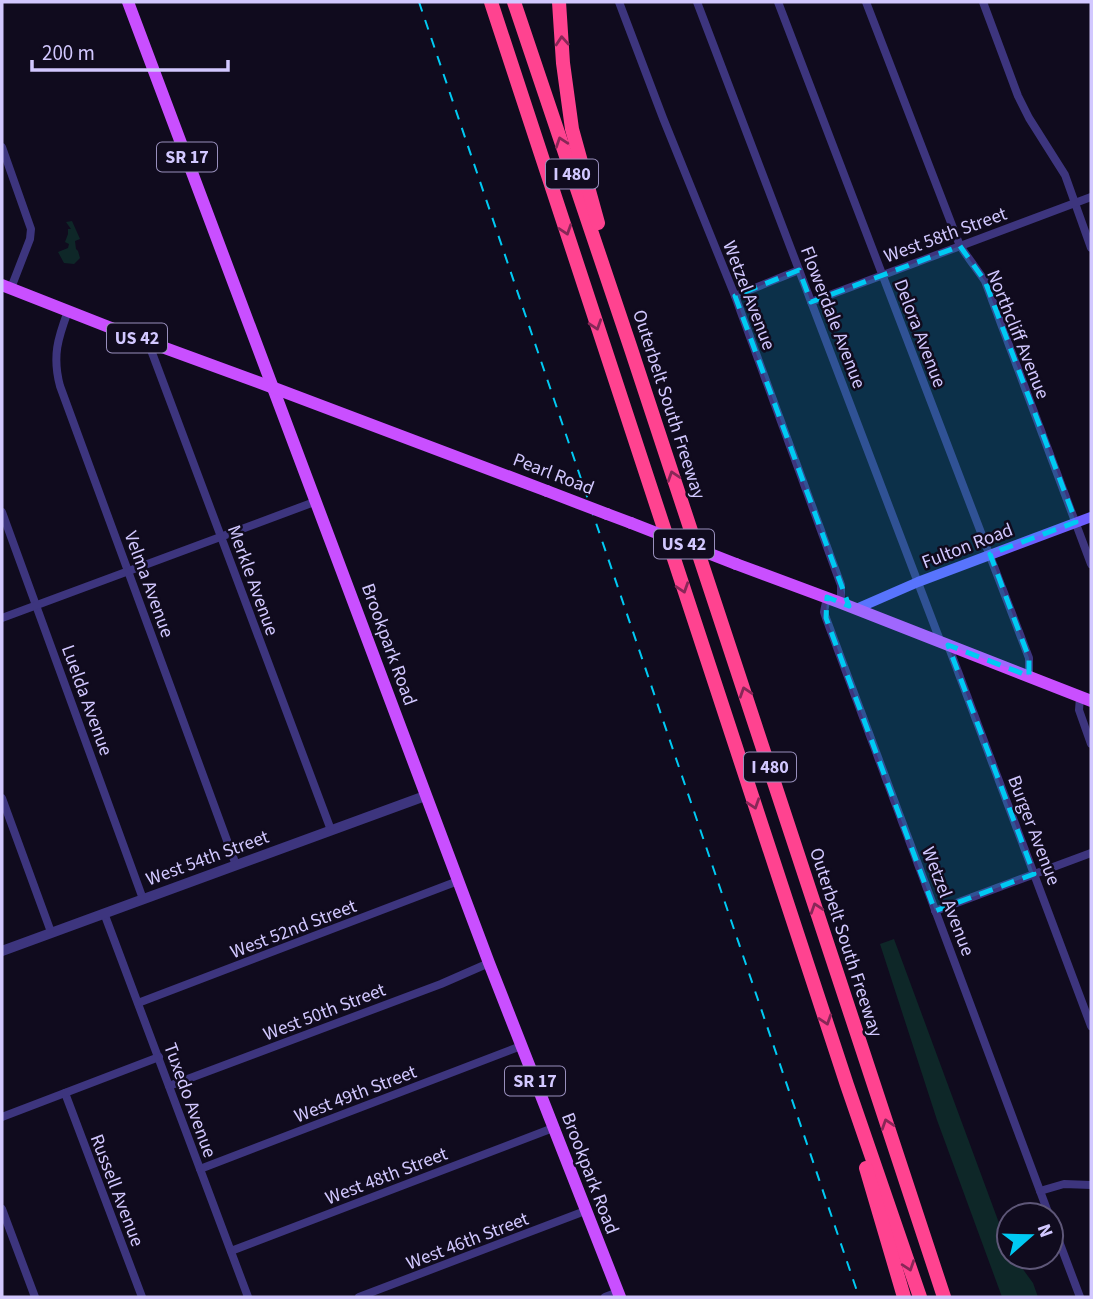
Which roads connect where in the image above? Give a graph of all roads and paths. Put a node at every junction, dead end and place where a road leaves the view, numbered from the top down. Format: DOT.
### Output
graph roads {
  1 [pos="128,2"];
  2 [pos="491,2"];
  3 [pos="514,2"];
  4 [pos="559,2"];
  5 [pos="619,2"];
  6 [pos="697,2"];
  7 [pos="778,2"];
  8 [pos="866,2"];
  9 [pos="983,2"];
  10 [pos="2,147"];
  11 [pos="1091,197"];
  12 [pos="1075,203"];
  13 [pos="960,246"];
  14 [pos="1091,248"];
  15 [pos="799,270"];
  16 [pos="882,275"];
  17 [pos="7,287"];
  18 [pos="735,296"];
  19 [pos="811,302"];
  20 [pos="68,311"];
  21 [pos="148,342"];
  22 [pos="630,346"];
  23 [pos="274,388"];
  24 [pos="317,501"];
  25 [pos="2,512"];
  26 [pos="1091,517"];
  27 [pos="1076,522"];
  28 [pos="222,537"];
  29 [pos="990,554"];
  30 [pos="1091,564"];
  31 [pos="128,571"];
  32 [pos="918,582"];
  33 [pos="827,597"];
  34 [pos="841,603"];
  35 [pos="36,605"];
  36 [pos="856,609"];
  37 [pos="2,618"];
  38 [pos="944,644"];
  39 [pos="1029,676"];
  40 [pos="1086,699"];
  41 [pos="1091,744"];
  42 [pos="425,796"];
  43 [pos="2,798"];
  44 [pos="331,831"];
  45 [pos="1091,853"];
  46 [pos="236,865"];
  47 [pos="1034,874"];
  48 [pos="458,881"];
  49 [pos="143,899"];
  50 [pos="935,911"];
  51 [pos="104,913"];
  52 [pos="51,932"];
  53 [pos="2,951"];
  54 [pos="489,963"];
  55 [pos="138,1003"];
  56 [pos="1091,1026"];
  57 [pos="521,1046"];
  58 [pos="159,1058"];
  59 [pos="847,1085"];
  60 [pos="169,1086"];
  61 [pos="65,1093"];
  62 [pos="2,1117"];
  63 [pos="553,1128"];
  64 [pos="200,1169"];
  65 [pos="1091,1185"];
  66 [pos="909,1189"];
  67 [pos="1040,1191"];
  68 [pos="1044,1201"];
  69 [pos="2,1209"];
  70 [pos="585,1211"];
  71 [pos="231,1251"];
  72 [pos="1065,1257"];
  73 [pos="619,1295"];
  74 [pos="35,1297"];
  75 [pos="142,1297"];
  76 [pos="248,1297"];
  77 [pos="359,1297"];
  78 [pos="605,1297"];
  79 [pos="904,1297"];
  80 [pos="919,1297"];
  81 [pos="944,1297"];
  82 [pos="954,1297"];
  83 [pos="1080,1297"];
  1 -- 23 [label="main road, Brookpark Road / SR 17"];
  2 -- 59 [label="highway, I 480, one-way"];
  22 -- 3 [label="highway, Outerbelt South Freeway / I 480, one-way"];
  22 -- 4 [label="highway, one-way"];
  5 -- 18 [label="street, Wetzel Avenue"];
  6 -- 15 [label="street, Flowerdale Avenue"];
  7 -- 16 [label="street, Delora Avenue"];
  8 -- 13 [label="street, Northcliff Avenue"];
  9 -- 12 [label="street"];
  10 -- 17 [label="street"];
  11 -- 12 [label="street, West 58th Street"];
  12 -- 13 [label="street, West 58th Street"];
  12 -- 14 [label="street"];
  13 -- 16 [label="street, West 58th Street"];
  13 -- 27 [label="street, Northcliff Avenue"];
  15 -- 18 [label="street"];
  15 -- 19 [label="street, Flowerdale Avenue"];
  16 -- 19 [label="street, West 58th Street"];
  16 -- 29 [label="street, Delora Avenue"];
  17 -- 20 [label="main road, Pearl Road / US 42"];
  18 -- 34 [label="street, Wetzel Avenue"];
  19 -- 32 [label="street, Flowerdale Avenue"];
  20 -- 21 [label="main road, Pearl Road / US 42"];
  20 -- 31 [label="street, Velma Avenue"];
  21 -- 23 [label="main road, Pearl Road / US 42"];
  21 -- 28 [label="street, Merkle Avenue"];
  66 -- 22 [label="highway, Outerbelt South Freeway / I 480, one-way"];
  23 -- 24 [label="main road, Brookpark Road / SR 17"];
  23 -- 33 [label="main road, Pearl Road / US 42, bridge"];
  24 -- 28 [label="street"];
  24 -- 42 [label="main road, Brookpark Road / SR 17"];
  25 -- 35 [label="street, Luelda Avenue"];
  26 -- 27 [label="main road, Fulton Road"];
  27 -- 29 [label="main road, Fulton Road"];
  27 -- 30 [label="street, Northcliff Avenue"];
  28 -- 31 [label="street"];
  28 -- 44 [label="street, Merkle Avenue"];
  29 -- 32 [label="main road, Fulton Road"];
  29 -- 39 [label="street, Delora Avenue"];
  31 -- 35 [label="street"];
  31 -- 46 [label="street, Velma Avenue"];
  32 -- 36 [label="main road, Fulton Road"];
  32 -- 38 [label="street, Flowerdale Avenue"];
  33 -- 34 [label="main road, Pearl Road / US 42"];
  33 -- 50 [label="street, Wetzel Avenue"];
  34 -- 36 [label="main road, Pearl Road / US 42"];
  35 -- 37 [label="street"];
  35 -- 49 [label="street, Luelda Avenue"];
  36 -- 38 [label="main road, Pearl Road / US 42"];
  38 -- 39 [label="main road, Pearl Road / US 42"];
  38 -- 47 [label="street, Burger Avenue"];
  39 -- 40 [label="main road, Pearl Road / US 42"];
  40 -- 41 [label="street"];
  42 -- 44 [label="street, West 54th Street"];
  42 -- 48 [label="main road, Brookpark Road / SR 17"];
  43 -- 52 [label="street"];
  44 -- 46 [label="street, West 54th Street"];
  45 -- 47 [label="street"];
  46 -- 49 [label="street, West 54th Street"];
  47 -- 50 [label="street"];
  47 -- 56 [label="street, Burger Avenue"];
  48 -- 54 [label="main road, Brookpark Road / SR 17"];
  48 -- 55 [label="street, West 52nd Street"];
  49 -- 51 [label="street, West 54th Street"];
  50 -- 67 [label="street, Wetzel Avenue"];
  51 -- 52 [label="street, West 54th Street"];
  51 -- 55 [label="street, Tuxedo Avenue"];
  52 -- 53 [label="street, West 54th Street"];
  54 -- 57 [label="main road, Brookpark Road / SR 17"];
  54 -- 60 [label="street, West 50th Street"];
  55 -- 58 [label="street, Tuxedo Avenue"];
  57 -- 63 [label="main road, Brookpark Road / SR 17"];
  57 -- 64 [label="street, West 49th Street"];
  58 -- 60 [label="street, Tuxedo Avenue"];
  58 -- 61 [label="street"];
  59 -- 79 [label="highway"];
  59 -- 80 [label="highway, I 480, one-way"];
  60 -- 64 [label="street, Tuxedo Avenue"];
  61 -- 62 [label="street"];
  61 -- 75 [label="street, Russell Avenue"];
  63 -- 70 [label="main road, Brookpark Road / SR 17"];
  63 -- 71 [label="street, West 48th Street"];
  64 -- 71 [label="street, Tuxedo Avenue"];
  65 -- 67 [label="street"];
  66 -- 81 [label="highway, Outerbelt South Freeway / I 480"];
  66 -- 82 [label="highway"];
  67 -- 68 [label="street, Wetzel Avenue"];
  69 -- 74 [label="street"];
  70 -- 73 [label="main road, Brookpark Road / SR 17"];
  70 -- 77 [label="street, West 46th Street"];
  71 -- 76 [label="street, Tuxedo Avenue"];
  72 -- 83 [label="street, Wetzel Avenue"];
  73 -- 78 [label="street"];
}
